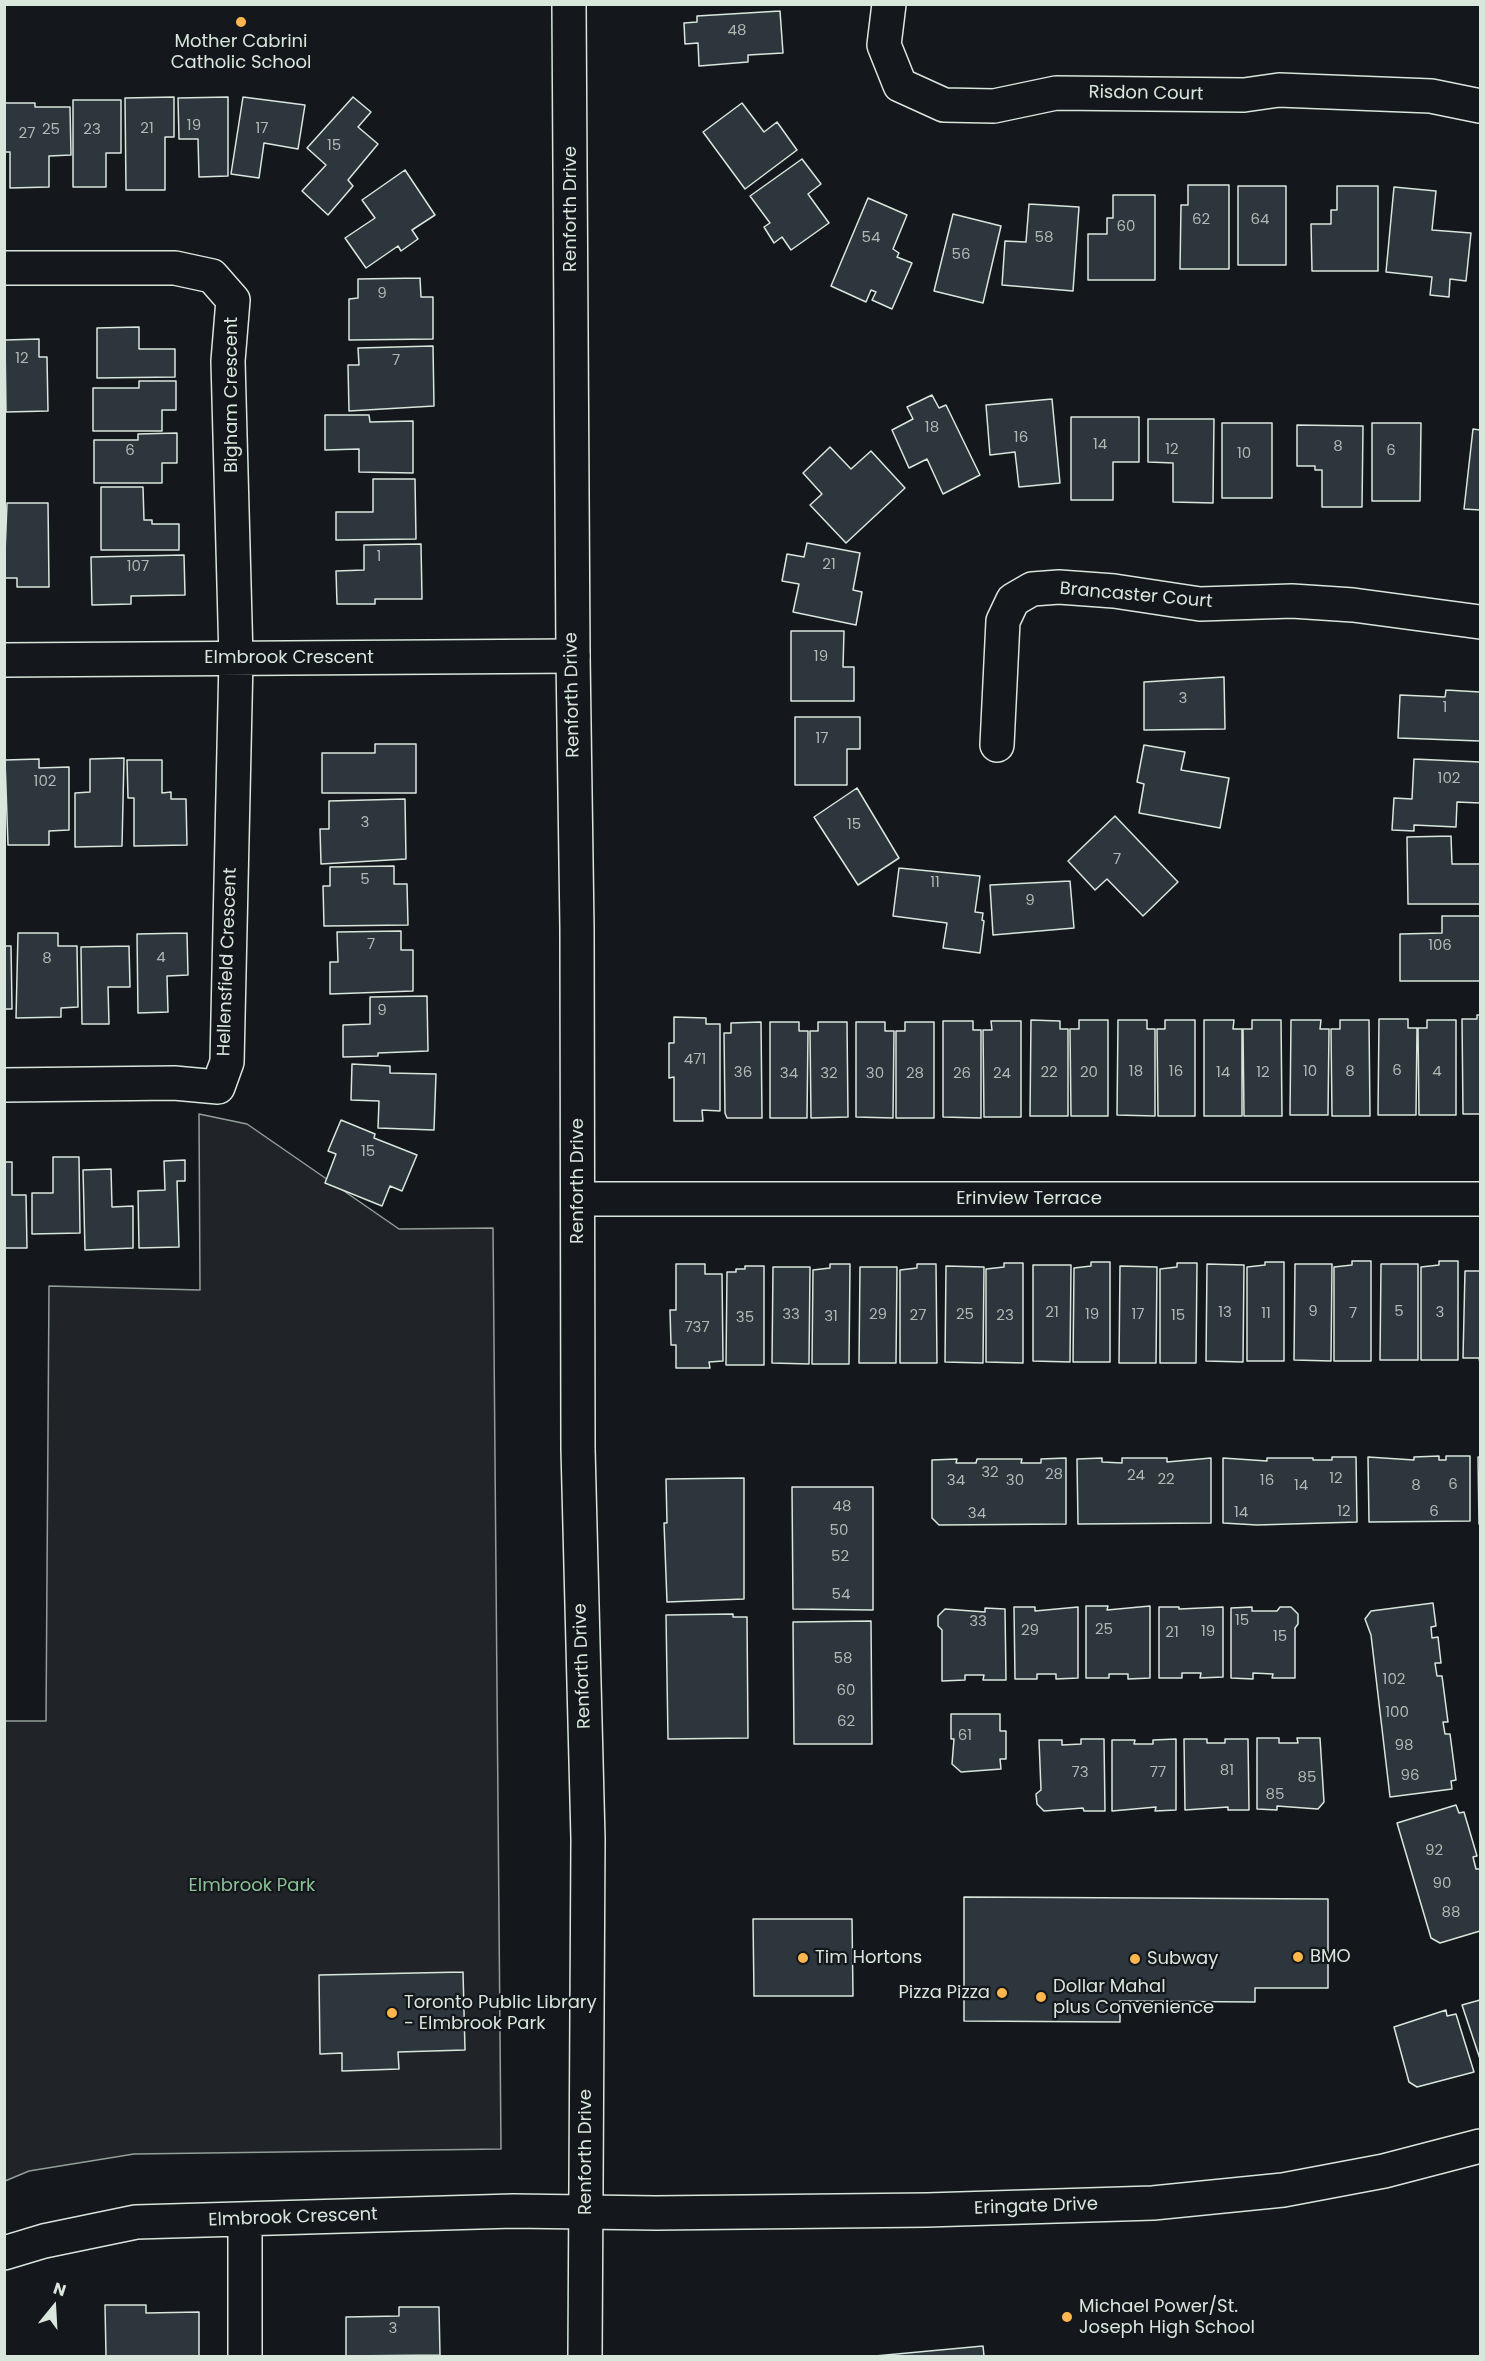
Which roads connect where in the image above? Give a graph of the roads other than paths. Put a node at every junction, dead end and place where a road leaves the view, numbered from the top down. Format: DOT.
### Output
graph roads {
  1 [pos="569,4"];
  2 [pos="889,4"];
  3 [pos="1480,106"];
  4 [pos="4,268"];
  5 [pos="1480,622"];
  6 [pos="573,656"];
  7 [pos="236,658"];
  8 [pos="4,660"];
  9 [pos="997,745"];
  10 [pos="4,1085"];
  11 [pos="578,1199"];
  12 [pos="1480,1199"];
  13 [pos="1480,2146"];
  14 [pos="586,2213"];
  15 [pos="245,2220"];
  16 [pos="4,2253"];
  17 [pos="245,2356"];
  18 [pos="585,2356"];
  1 -- 6 [label="street, Renforth Drive"];
  2 -- 3 [label="street, Risdon Court"];
  4 -- 7 [label="street, Bigham Crescent"];
  5 -- 9 [label="street, Brancaster Court"];
  6 -- 7 [label="street, Elmbrook Crescent"];
  6 -- 11 [label="street, Renforth Drive"];
  7 -- 8 [label="street, Elmbrook Crescent"];
  7 -- 10 [label="street, Hellensfield Crescent"];
  11 -- 12 [label="street, Erinview Terrace"];
  11 -- 14 [label="street, Renforth Drive"];
  13 -- 14 [label="street, Eringate Drive"];
  14 -- 15 [label="street, Elmbrook Crescent"];
  14 -- 18 [label="street, Renforth Drive"];
  15 -- 16 [label="street, Elmbrook Crescent"];
  15 -- 17 [label="street"];
}
